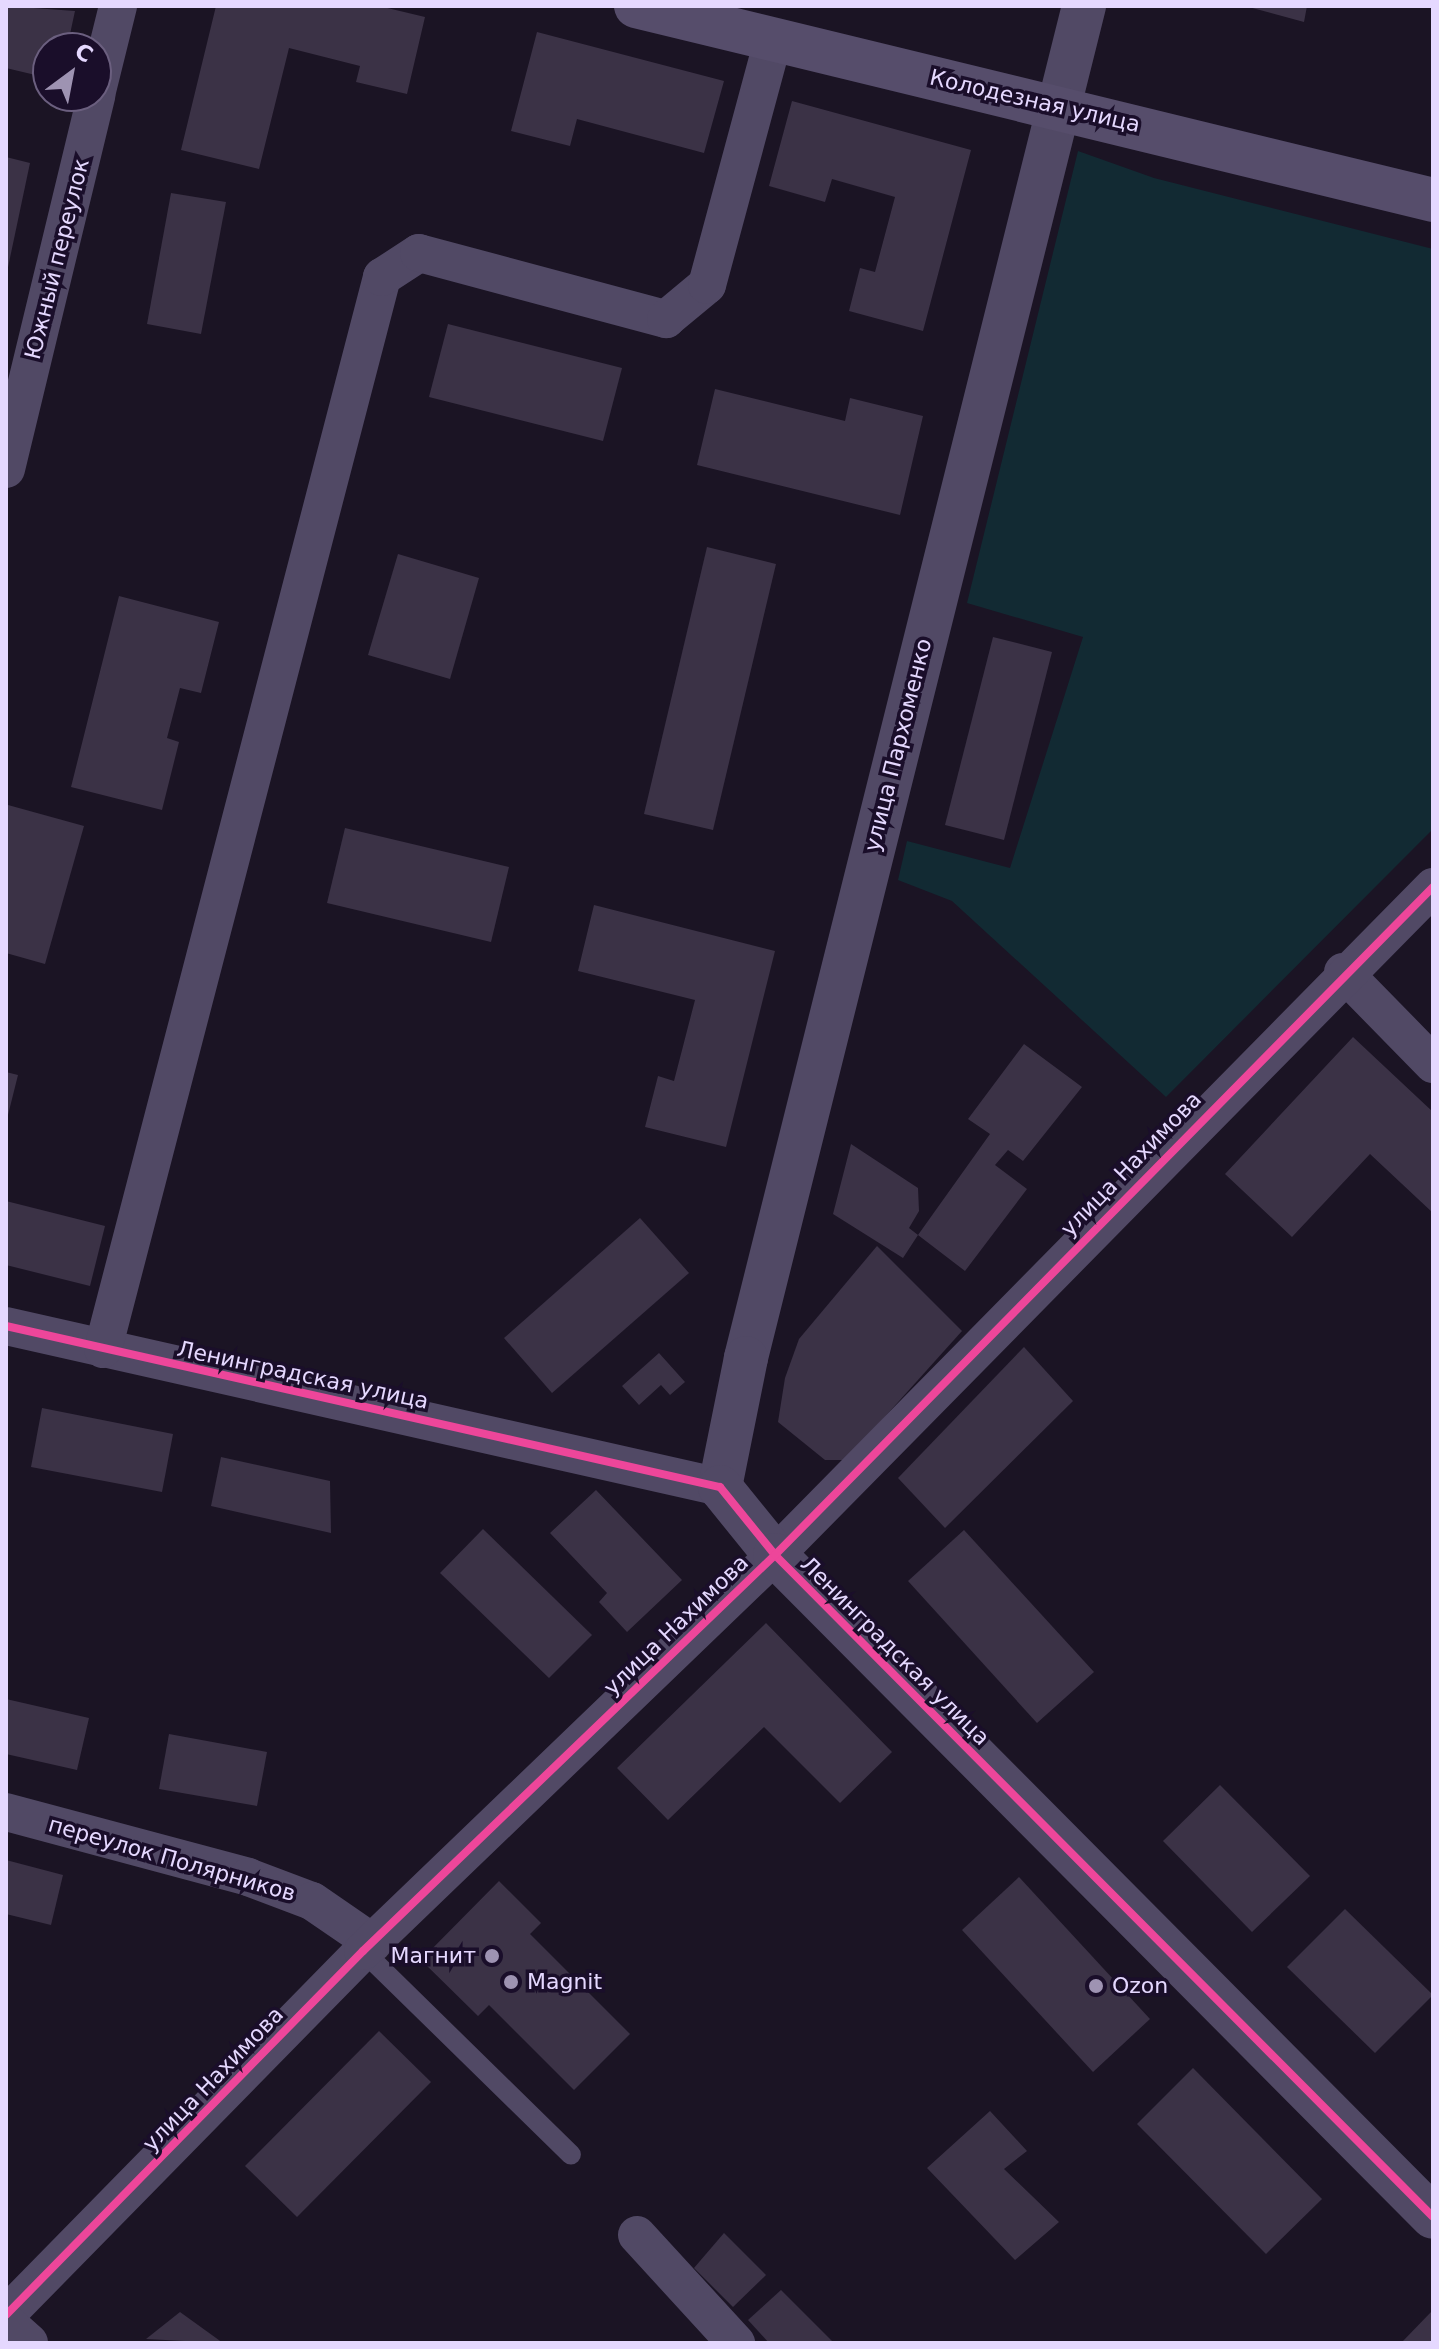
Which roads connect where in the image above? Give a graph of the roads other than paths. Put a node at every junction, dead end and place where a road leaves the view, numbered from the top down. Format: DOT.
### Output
graph roads {
  1 [pos="118,6"];
  2 [pos="636,6"];
  3 [pos="1084,6"];
  4 [pos="112,32"];
  5 [pos="773,40"];
  6 [pos="1059,105"];
  7 [pos="92,112"];
  8 [pos="1433,200"];
  9 [pos="6,469"];
  10 [pos="1433,887"];
  11 [pos="1343,972"];
  12 [pos="1433,1064"];
  13 [pos="6,1326"];
  14 [pos="103,1349"];
  15 [pos="720,1487"];
  16 [pos="775,1555"];
  17 [pos="6,1812"];
  18 [pos="368,1947"];
  19 [pos="571,2155"];
  20 [pos="1433,2217"];
  21 [pos="637,2235"];
  22 [pos="6,2315"];
  23 [pos="6,2322"];
  24 [pos="29,2343"];
  25 [pos="736,2343"];
  1 -- 4 [label="street, Южный переулок"];
  2 -- 5 [label="main road, Колодезная улица"];
  3 -- 6 [label="street, улица Пархоменко"];
  5 -- 6 [label="main road, Колодезная улица"];
  5 -- 14 [label="street"];
  6 -- 8 [label="main road, Колодезная улица"];
  6 -- 15 [label="street, улица Пархоменко"];
  7 -- 9 [label="street, Южный переулок"];
  10 -- 11 [label="street, улица Нахимова"];
  11 -- 12 [label="street"];
  11 -- 16 [label="street, улица Нахимова"];
  13 -- 14 [label="street, Ленинградская улица"];
  14 -- 15 [label="street, Ленинградская улица"];
  15 -- 16 [label="street, Ленинградская улица"];
  16 -- 18 [label="street, улица Нахимова"];
  16 -- 20 [label="street, Ленинградская улица"];
  17 -- 18 [label="street, переулок Полярников"];
  18 -- 19 [label="lane"];
  18 -- 22 [label="street, улица Нахимова"];
  21 -- 25 [label="street"];
  23 -- 24 [label="street"];
}
